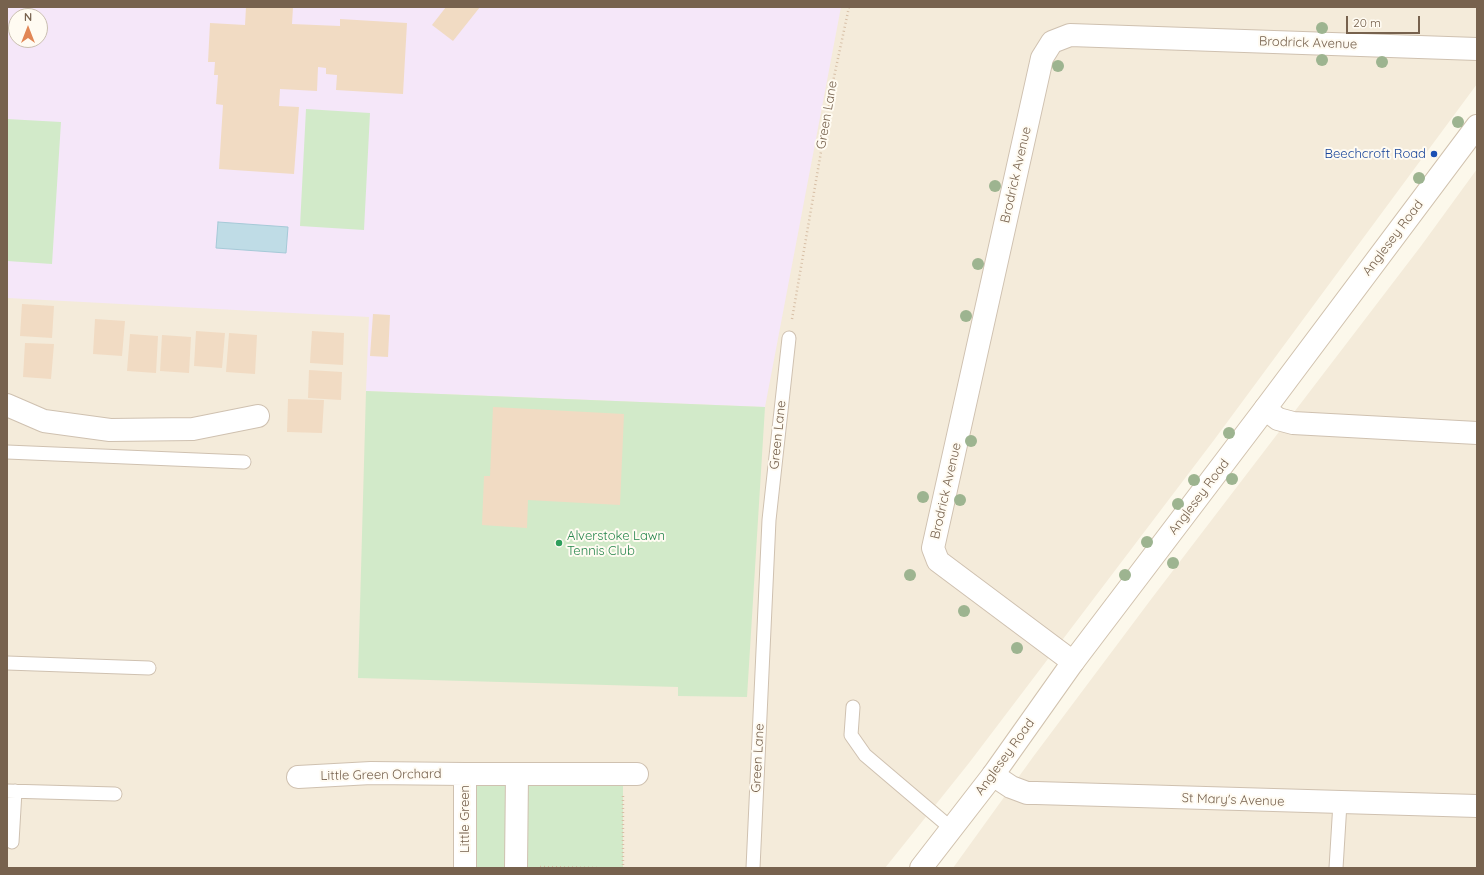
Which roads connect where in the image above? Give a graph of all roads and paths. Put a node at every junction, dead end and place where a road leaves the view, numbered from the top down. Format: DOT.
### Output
graph roads {
  1 [pos="849,7"];
  2 [pos="1477,49"];
  3 [pos="1477,126"];
  4 [pos="789,338"];
  5 [pos="7,405"];
  6 [pos="1265,409"];
  7 [pos="258,416"];
  8 [pos="1477,433"];
  9 [pos="7,452"];
  10 [pos="244,462"];
  11 [pos="1074,662"];
  12 [pos="7,663"];
  13 [pos="149,668"];
  14 [pos="853,707"];
  15 [pos="465,774"];
  16 [pos="517,774"];
  17 [pos="630,774"];
  18 [pos="993,775"];
  19 [pos="298,777"];
  20 [pos="11,791"];
  21 [pos="114,794"];
  22 [pos="1340,803"];
  23 [pos="1477,806"];
  24 [pos="952,829"];
  25 [pos="12,842"];
  26 [pos="516,867"];
  27 [pos="465,868"];
  28 [pos="600,868"];
  29 [pos="623,868"];
  30 [pos="753,868"];
  31 [pos="921,868"];
  32 [pos="1336,868"];
  1 -- 4 [label="path, Green Lane"];
  2 -- 11 [label="street, Brodrick Avenue"];
  3 -- 6 [label="street, Anglesey Road"];
  4 -- 30 [label="lane, Green Lane"];
  5 -- 7 [label="street"];
  6 -- 8 [label="street"];
  6 -- 11 [label="street, Anglesey Road"];
  9 -- 10 [label="lane"];
  11 -- 18 [label="street, Anglesey Road"];
  12 -- 13 [label="lane"];
  14 -- 24 [label="lane"];
  15 -- 16 [label="street, Little Green"];
  15 -- 19 [label="street, Little Green Orchard"];
  15 -- 27 [label="street, Little Green"];
  16 -- 17 [label="street, Little Green"];
  16 -- 26 [label="street"];
  17 -- 29 [label="path"];
  18 -- 22 [label="street, St Mary's Avenue"];
  18 -- 24 [label="street, Anglesey Road"];
  20 -- 21 [label="lane"];
  20 -- 25 [label="lane"];
  22 -- 23 [label="street, St Mary's Avenue"];
  22 -- 32 [label="lane"];
  24 -- 31 [label="street, Anglesey Road"];
  26 -- 28 [label="path"];
}
